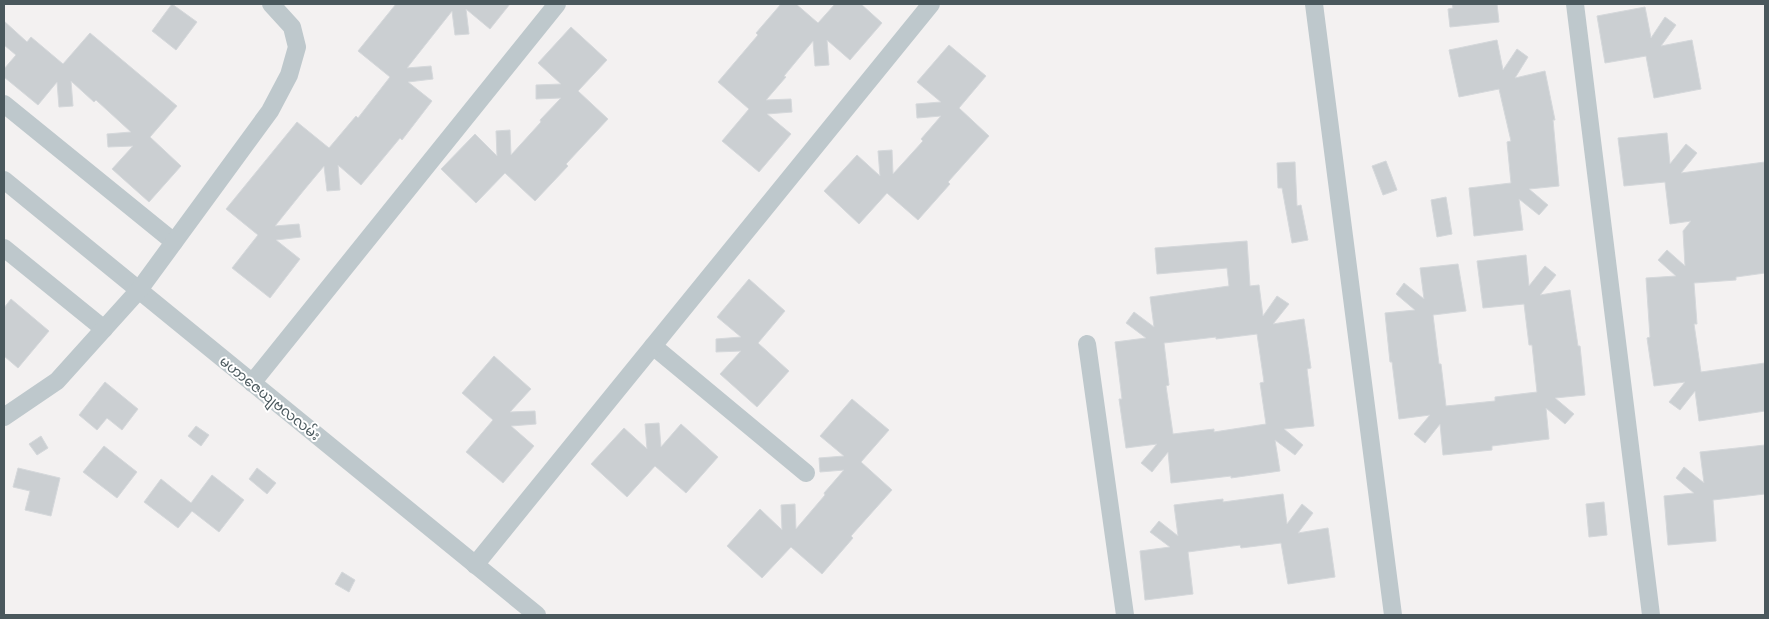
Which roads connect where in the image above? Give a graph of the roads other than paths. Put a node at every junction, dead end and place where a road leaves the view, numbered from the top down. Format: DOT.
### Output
graph roads {
  1 [pos="272,4"];
  2 [pos="557,4"];
  3 [pos="931,4"];
  4 [pos="1314,4"];
  5 [pos="1575,4"];
  6 [pos="4,104"];
  7 [pos="4,180"];
  8 [pos="174,242"];
  9 [pos="4,248"];
  10 [pos="139,290"];
  11 [pos="104,329"];
  12 [pos="1087,344"];
  13 [pos="653,346"];
  14 [pos="252,383"];
  15 [pos="4,417"];
  16 [pos="806,473"];
  17 [pos="475,565"];
  18 [pos="537,615"];
  19 [pos="1125,615"];
  20 [pos="1393,615"];
  21 [pos="1651,615"];
  1 -- 8 [label="street"];
  2 -- 14 [label="street"];
  3 -- 13 [label="street"];
  4 -- 20 [label="street"];
  5 -- 21 [label="street"];
  6 -- 8 [label="street"];
  7 -- 10 [label="street, မဟာဇေယျဗလလမ်း"];
  8 -- 10 [label="street"];
  9 -- 11 [label="street"];
  10 -- 11 [label="street"];
  10 -- 14 [label="street, မဟာဇေယျဗလလမ်း"];
  11 -- 15 [label="street"];
  12 -- 19 [label="street"];
  13 -- 16 [label="street"];
  13 -- 17 [label="street"];
  14 -- 17 [label="street, မဟာဇေယျဗလလမ်း"];
  17 -- 18 [label="street, မဟာဇေယျဗလလမ်း"];
}
